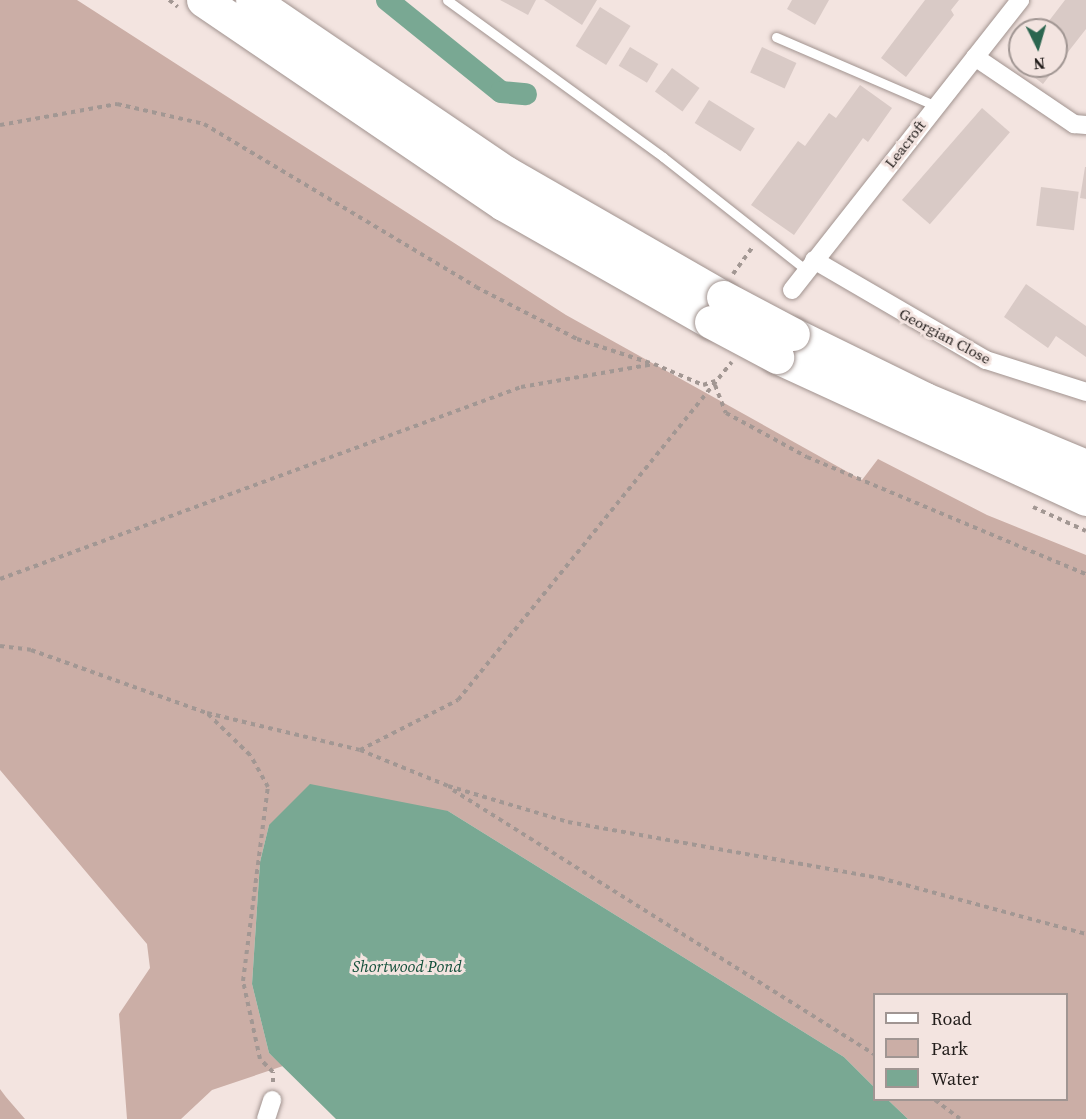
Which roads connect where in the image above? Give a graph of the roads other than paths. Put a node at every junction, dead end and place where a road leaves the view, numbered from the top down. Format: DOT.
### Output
graph roads {
  1 [pos="203,0"];
  2 [pos="252,0"];
  3 [pos="447,0"];
  4 [pos="1020,0"];
  5 [pos="776,37"];
  6 [pos="975,57"];
  7 [pos="936,106"];
  8 [pos="1086,125"];
  9 [pos="810,265"];
  10 [pos="792,290"];
  11 [pos="718,304"];
  12 [pos="785,345"];
  13 [pos="1086,392"];
  14 [pos="1086,466"];
  15 [pos="1086,499"];
  16 [pos="272,1100"];
  17 [pos="266,1119"];
  1 -- 11 [label="highway"];
  2 -- 11 [label="highway"];
  3 -- 9 [label="lane"];
  4 -- 6 [label="street, Leacroft"];
  5 -- 7 [label="lane"];
  6 -- 7 [label="street, Leacroft"];
  6 -- 8 [label="street"];
  7 -- 9 [label="street, Leacroft"];
  9 -- 10 [label="street, Leacroft"];
  9 -- 13 [label="street, Georgian Close"];
  11 -- 12 [label="highway, bridge"];
  12 -- 14 [label="highway"];
  12 -- 15 [label="highway"];
  16 -- 17 [label="street"];
}
